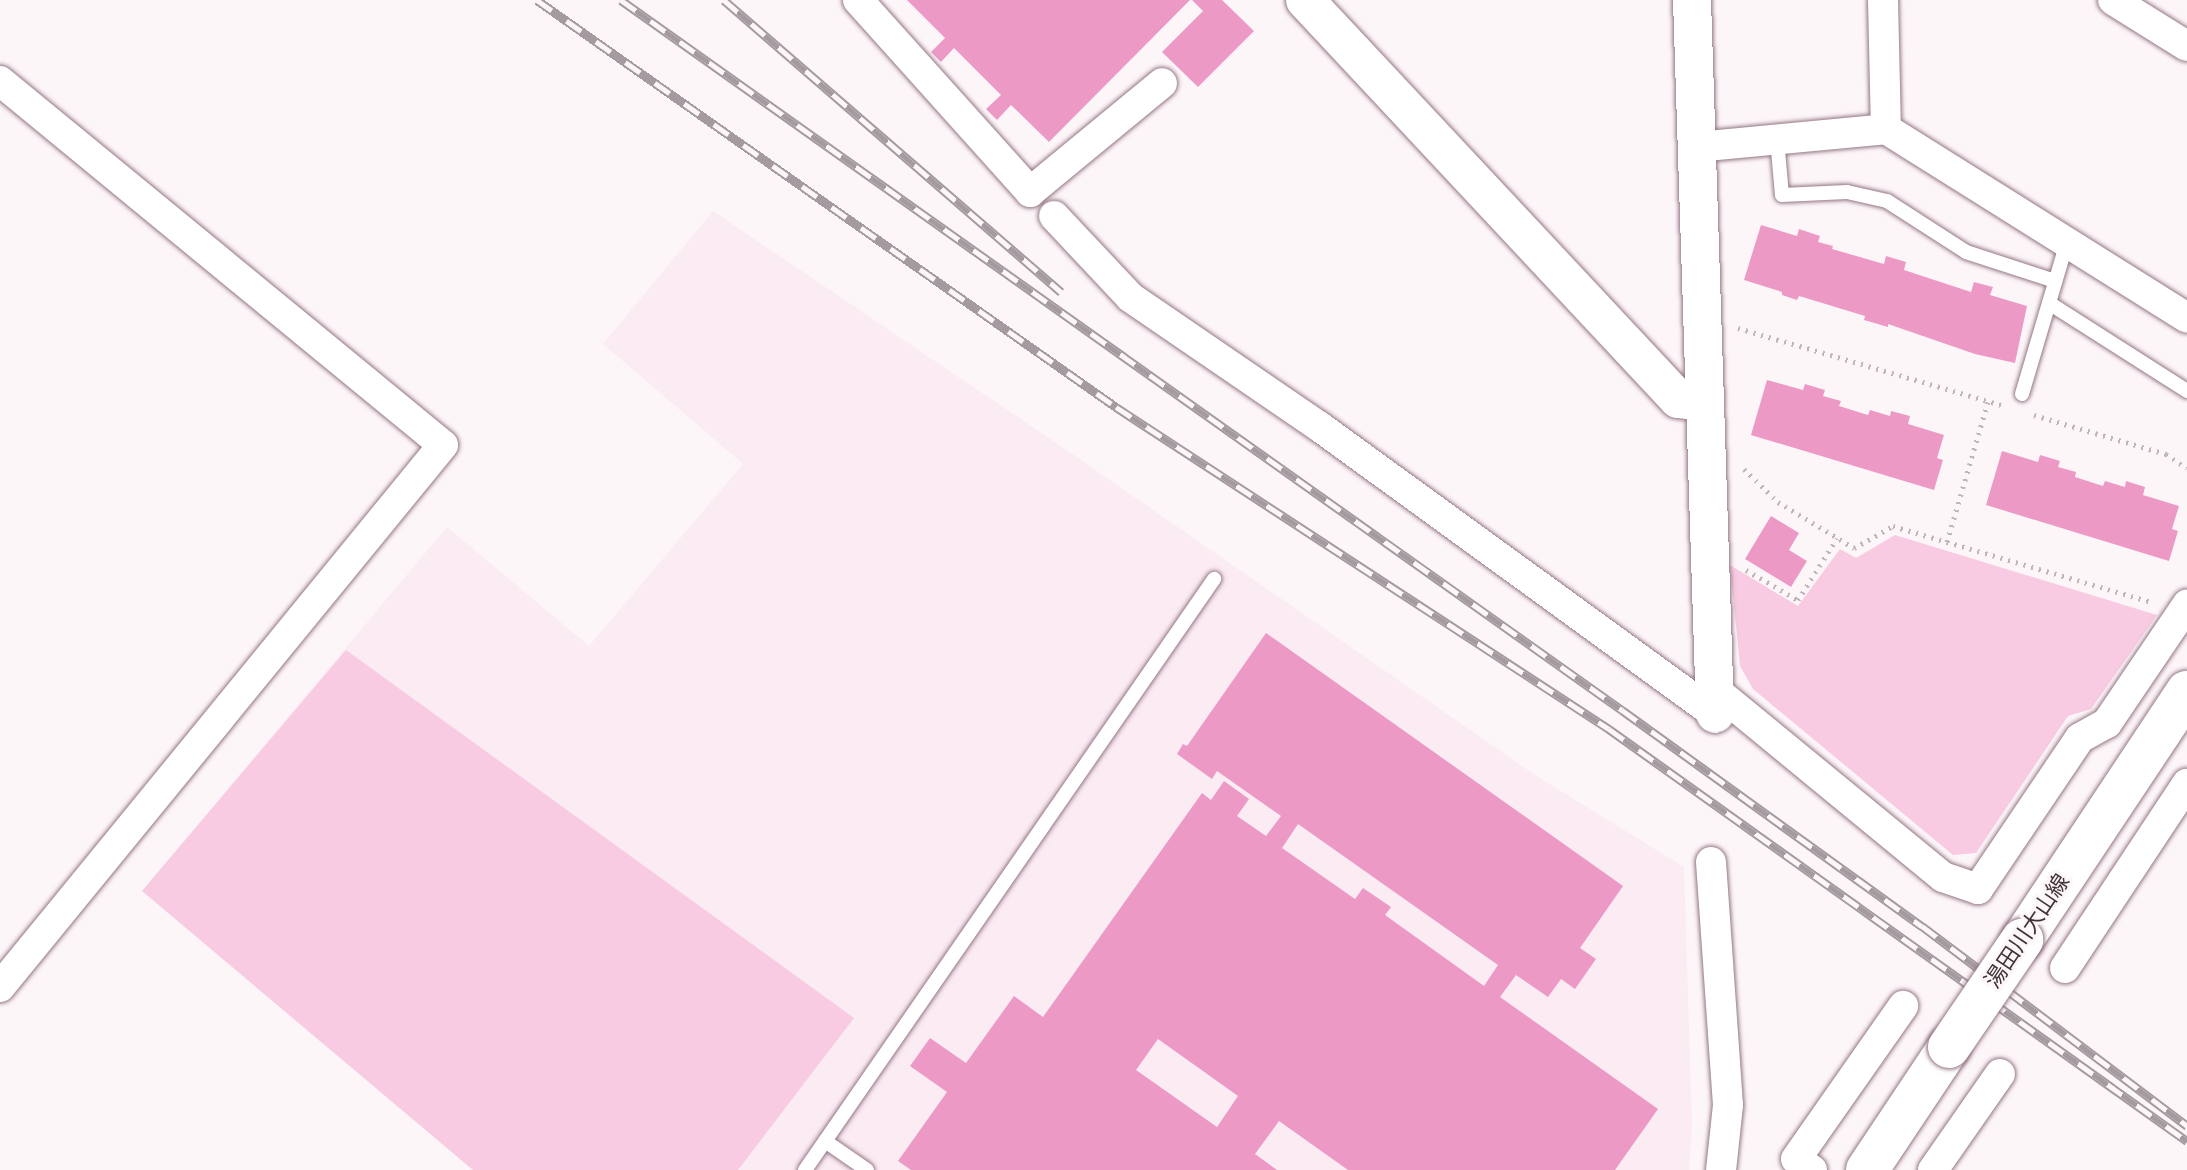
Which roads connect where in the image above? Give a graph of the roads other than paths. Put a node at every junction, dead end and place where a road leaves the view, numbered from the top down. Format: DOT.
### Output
graph roads {
  1 [pos="858,0"];
  2 [pos="1305,0"];
  3 [pos="1692,0"];
  4 [pos="1883,0"];
  5 [pos="2113,0"];
  6 [pos="2185,41"];
  7 [pos="0,81"];
  8 [pos="1162,83"];
  9 [pos="1886,129"];
  10 [pos="1777,139"];
  11 [pos="1697,147"];
  12 [pos="1054,216"];
  13 [pos="2067,242"];
  14 [pos="2055,281"];
  15 [pos="2049,303"];
  16 [pos="2187,318"];
  17 [pos="2187,391"];
  18 [pos="2022,394"];
  19 [pos="1704,402"];
  20 [pos="1214,579"];
  21 [pos="2185,608"];
  22 [pos="2187,692"];
  23 [pos="1714,701"];
  24 [pos="2187,784"];
  25 [pos="1711,862"];
  26 [pos="2065,968"];
  27 [pos="0,987"];
  28 [pos="1903,1006"];
  29 [pos="2000,1074"];
  30 [pos="825,1141"];
  31 [pos="805,1170"];
  32 [pos="867,1170"];
  33 [pos="1721,1170"];
  34 [pos="1812,1170"];
  35 [pos="1867,1170"];
  36 [pos="1933,1170"];
  1 -- 8 [label="street"];
  2 -- 19 [label="street"];
  3 -- 11 [label="street"];
  4 -- 9 [label="street"];
  5 -- 6 [label="street"];
  7 -- 27 [label="street"];
  9 -- 10 [label="street"];
  9 -- 13 [label="street"];
  10 -- 11 [label="street"];
  10 -- 14 [label="lane"];
  11 -- 19 [label="street"];
  12 -- 23 [label="street"];
  13 -- 14 [label="lane"];
  13 -- 16 [label="street"];
  14 -- 15 [label="lane"];
  15 -- 17 [label="lane"];
  15 -- 18 [label="lane"];
  19 -- 23 [label="street"];
  20 -- 30 [label="lane"];
  21 -- 23 [label="street"];
  22 -- 35 [label="main road, 湯田川大山線, bridge"];
  24 -- 26 [label="street"];
  25 -- 33 [label="street"];
  28 -- 34 [label="street"];
  29 -- 36 [label="street"];
  30 -- 31 [label="lane"];
  30 -- 32 [label="lane"];
}
